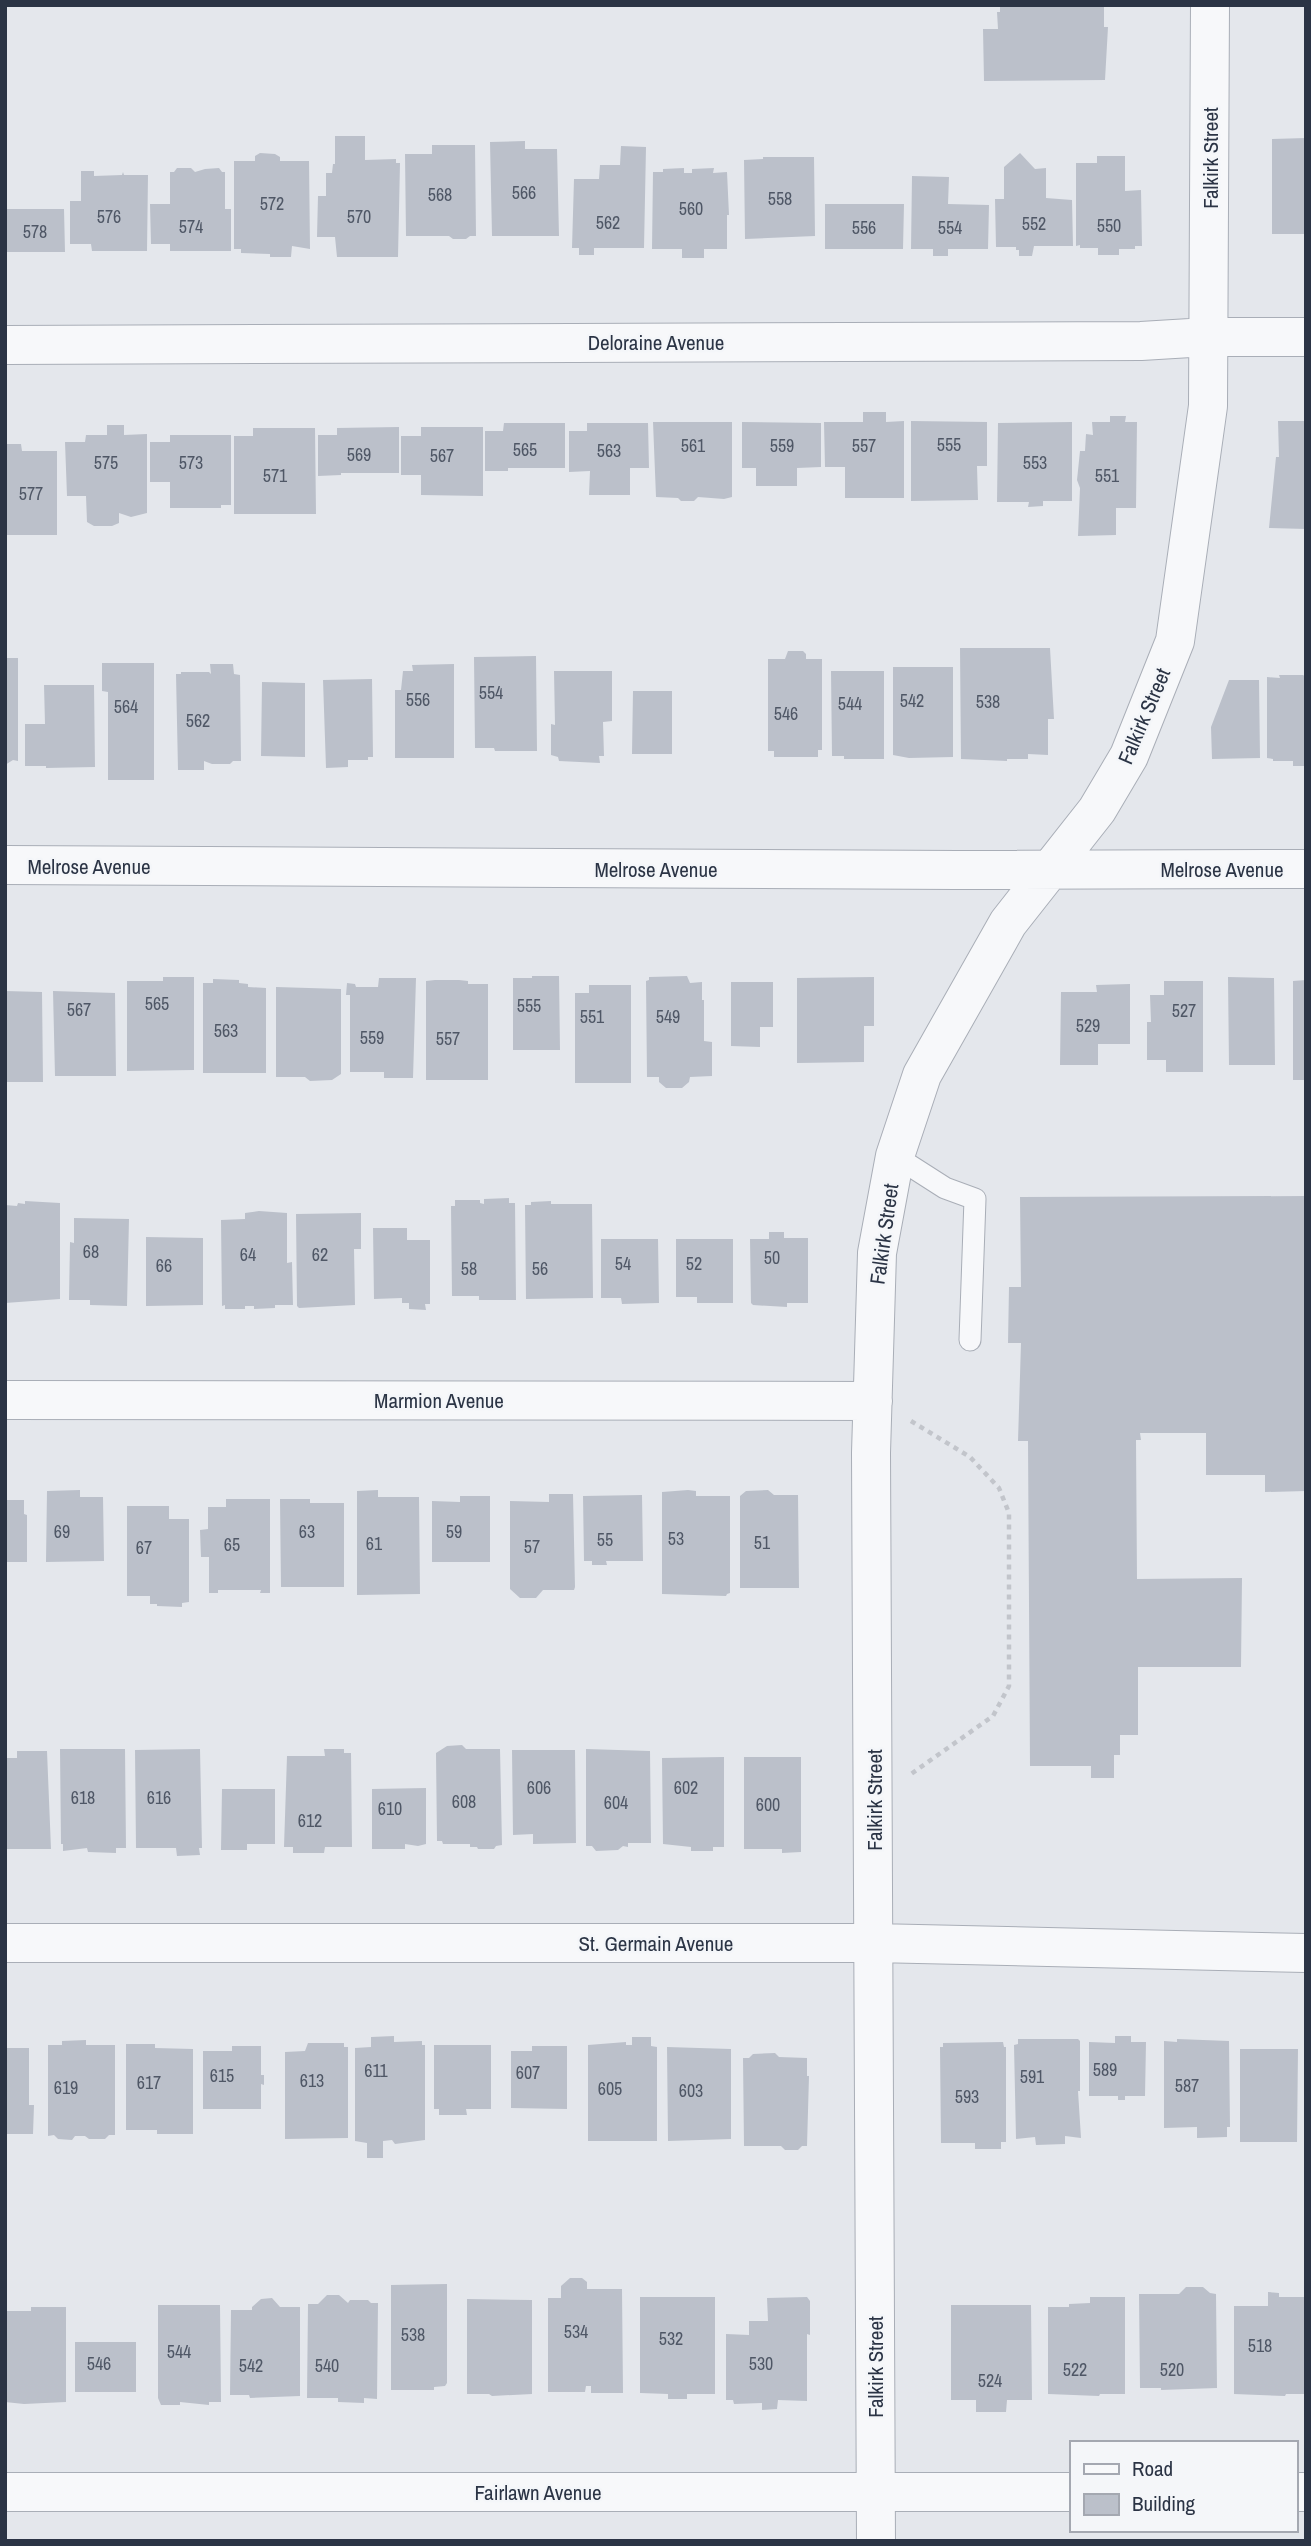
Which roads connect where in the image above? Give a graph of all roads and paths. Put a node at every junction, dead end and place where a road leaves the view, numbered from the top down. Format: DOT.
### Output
graph roads {
  1 [pos="1210,5"];
  2 [pos="1207,337"];
  3 [pos="1306,337"];
  4 [pos="5,345"];
  5 [pos="5,865"];
  6 [pos="1052,869"];
  7 [pos="1306,869"];
  8 [pos="895,1156"];
  9 [pos="970,1340"];
  10 [pos="5,1399"];
  11 [pos="872,1408"];
  12 [pos="873,1799"];
  13 [pos="5,1943"];
  14 [pos="874,1943"];
  15 [pos="1306,1953"];
  16 [pos="876,2491"];
  17 [pos="5,2492"];
  18 [pos="1070,2492"];
  19 [pos="876,2541"];
  1 -- 2 [label="street, Falkirk Street"];
  2 -- 3 [label="street, Deloraine Avenue"];
  2 -- 4 [label="street, Deloraine Avenue"];
  2 -- 6 [label="street, Falkirk Street"];
  5 -- 6 [label="street, Melrose Avenue"];
  6 -- 7 [label="street, Melrose Avenue"];
  6 -- 8 [label="street, Falkirk Street"];
  8 -- 9 [label="lane"];
  8 -- 11 [label="street, Falkirk Street"];
  10 -- 11 [label="street, Marmion Avenue"];
  11 -- 12 [label="street, Falkirk Street"];
  11 -- 12 [label="path"];
  12 -- 14 [label="street, Falkirk Street"];
  13 -- 14 [label="street, St. Germain Avenue"];
  14 -- 15 [label="street, St. Germain Avenue"];
  14 -- 16 [label="street, Falkirk Street"];
  16 -- 17 [label="street, Fairlawn Avenue"];
  16 -- 18 [label="street, Fairlawn Avenue"];
  16 -- 19 [label="street, Falkirk Street"];
}
